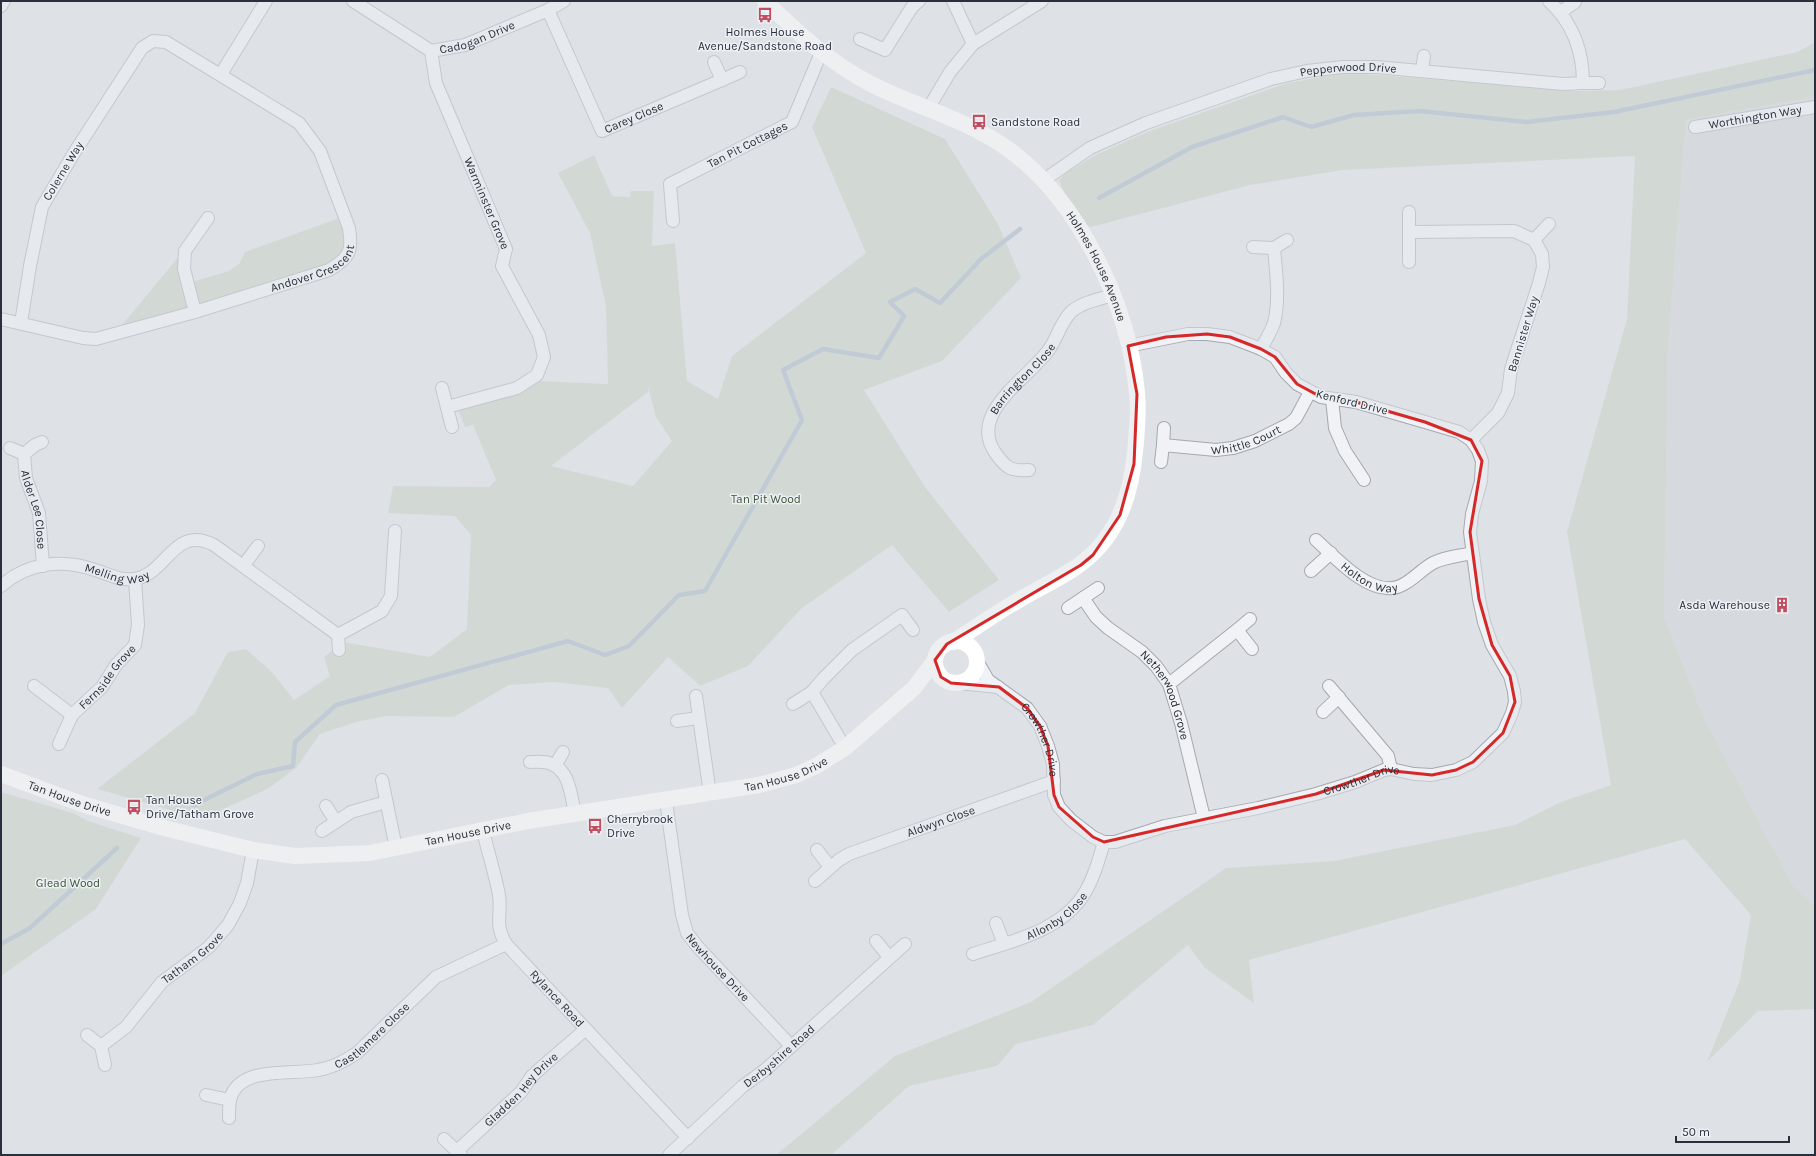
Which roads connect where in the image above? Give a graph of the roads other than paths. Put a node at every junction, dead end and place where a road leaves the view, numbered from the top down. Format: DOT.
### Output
graph roads {
  1 [pos="4,1"];
  2 [pos="266,1"];
  3 [pos="352,1"];
  4 [pos="564,1"];
  5 [pos="765,1"];
  6 [pos="919,1"];
  7 [pos="953,1"];
  8 [pos="1042,1"];
  9 [pos="1549,1"];
  10 [pos="1575,2"];
  11 [pos="1,6"];
  12 [pos="548,10"];
  13 [pos="1560,12"];
  14 [pos="860,39"];
  15 [pos="153,42"];
  16 [pos="973,44"];
  17 [pos="430,51"];
  18 [pos="821,53"];
  19 [pos="1424,56"];
  20 [pos="714,62"];
  21 [pos="1422,71"];
  22 [pos="740,72"];
  23 [pos="221,74"];
  24 [pos="722,80"];
  25 [pos="1583,83"];
  26 [pos="1599,83"];
  27 [pos="1815,107"];
  28 [pos="928,109"];
  29 [pos="1695,127"];
  30 [pos="1044,180"];
  31 [pos="1409,212"];
  32 [pos="208,218"];
  33 [pos="672,221"];
  34 [pos="1549,224"];
  35 [pos="1409,232"];
  36 [pos="1287,240"];
  37 [pos="1534,240"];
  38 [pos="1253,247"];
  39 [pos="1274,248"];
  40 [pos="1409,262"];
  41 [pos="1113,295"];
  42 [pos="195,312"];
  43 [pos="1,318"];
  44 [pos="21,323"];
  45 [pos="1128,346"];
  46 [pos="1261,349"];
  47 [pos="442,388"];
  48 [pos="1310,392"];
  49 [pos="1332,399"];
  50 [pos="447,407"];
  51 [pos="452,427"];
  52 [pos="1164,428"];
  53 [pos="1471,440"];
  54 [pos="42,442"];
  55 [pos="1163,445"];
  56 [pos="10,448"];
  57 [pos="24,454"];
  58 [pos="1161,462"];
  59 [pos="1029,470"];
  60 [pos="1364,480"];
  61 [pos="395,531"];
  62 [pos="1316,540"];
  63 [pos="258,546"];
  64 [pos="1331,553"];
  65 [pos="1472,553"];
  66 [pos="43,566"];
  67 [pos="243,566"];
  68 [pos="1311,571"];
  69 [pos="135,579"];
  70 [pos="1,586"];
  71 [pos="1098,588"];
  72 [pos="1083,598"];
  73 [pos="1068,608"];
  74 [pos="1250,619"];
  75 [pos="984,623"];
  76 [pos="913,630"];
  77 [pos="1237,630"];
  78 [pos="338,635"];
  79 [pos="953,642"];
  80 [pos="1252,649"];
  81 [pos="339,650"];
  82 [pos="976,658"];
  83 [pos="935,660"];
  84 [pos="954,683"];
  85 [pos="1169,684"];
  86 [pos="34,686"];
  87 [pos="1329,686"];
  88 [pos="914,688"];
  89 [pos="999,688"];
  90 [pos="812,692"];
  91 [pos="696,696"];
  92 [pos="1339,697"];
  93 [pos="793,704"];
  94 [pos="1323,712"];
  95 [pos="72,715"];
  96 [pos="698,718"];
  97 [pos="676,721"];
  98 [pos="59,744"];
  99 [pos="846,748"];
  100 [pos="563,752"];
  101 [pos="530,762"];
  102 [pos="555,766"];
  103 [pos="1391,769"];
  104 [pos="1,774"];
  105 [pos="382,780"];
  106 [pos="1054,781"];
  107 [pos="710,794"];
  108 [pos="666,801"];
  109 [pos="386,802"];
  110 [pos="326,806"];
  111 [pos="575,814"];
  112 [pos="1204,818"];
  113 [pos="336,822"];
  114 [pos="322,831"];
  115 [pos="483,831"];
  116 [pos="1104,842"];
  117 [pos="396,848"];
  118 [pos="253,850"];
  119 [pos="817,850"];
  120 [pos="830,867"];
  121 [pos="815,881"];
  122 [pos="996,923"];
  123 [pos="876,941"];
  124 [pos="506,944"];
  125 [pos="905,944"];
  126 [pos="1004,944"];
  127 [pos="973,954"];
  128 [pos="889,957"];
  129 [pos="586,1029"];
  130 [pos="87,1035"];
  131 [pos="101,1046"];
  132 [pos="791,1046"];
  133 [pos="105,1065"];
  134 [pos="206,1095"];
  135 [pos="230,1100"];
  136 [pos="229,1118"];
  137 [pos="688,1138"];
  138 [pos="444,1139"];
  139 [pos="459,1153"];
  140 [pos="669,1155"];
  1 -- 11 [label="street"];
  2 -- 23 [label="street"];
  3 -- 17 [label="street, Cadogan Drive"];
  4 -- 12 [label="street, Cadogan Drive"];
  5 -- 18 [label="street, Holmes House Avenue"];
  6 -- 14 [label="street"];
  7 -- 16 [label="street"];
  8 -- 16 [label="street"];
  9 -- 13 [label="street"];
  10 -- 13 [label="street"];
  12 -- 17 [label="street, Cadogan Drive"];
  12 -- 24 [label="street, Carey Close"];
  13 -- 25 [label="street"];
  15 -- 23 [label="street, Andover Crescent"];
  15 -- 44 [label="street, Colerne Way"];
  16 -- 28 [label="street"];
  17 -- 50 [label="street, Warminster Grove"];
  18 -- 28 [label="street, Holmes House Avenue"];
  18 -- 33 [label="street, Tan Pit Cottages"];
  19 -- 21 [label="street"];
  20 -- 24 [label="street"];
  21 -- 25 [label="street, Pepperwood Drive"];
  21 -- 30 [label="street, Pepperwood Drive"];
  22 -- 24 [label="street, Carey Close"];
  23 -- 42 [label="street, Andover Crescent"];
  25 -- 26 [label="street, Pepperwood Drive"];
  27 -- 29 [label="street, Worthington Way"];
  28 -- 30 [label="street, Holmes House Avenue"];
  30 -- 41 [label="street, Holmes House Avenue"];
  31 -- 35 [label="street"];
  32 -- 42 [label="street"];
  34 -- 37 [label="street"];
  35 -- 37 [label="street"];
  35 -- 40 [label="street"];
  36 -- 39 [label="street"];
  37 -- 53 [label="street, Bannister Way"];
  38 -- 39 [label="street"];
  39 -- 46 [label="street"];
  41 -- 45 [label="street, Holmes House Avenue"];
  41 -- 59 [label="street, Barrington Close"];
  42 -- 44 [label="street, Andover Crescent"];
  43 -- 44 [label="street, Andover Crescent"];
  45 -- 46 [label="street, Kenford Drive"];
  45 -- 75 [label="street, Holmes House Avenue"];
  46 -- 48 [label="street, Kenford Drive"];
  47 -- 50 [label="street"];
  48 -- 49 [label="street, Kenford Drive"];
  48 -- 55 [label="street, Whittle Court"];
  49 -- 53 [label="street, Kenford Drive"];
  49 -- 60 [label="street"];
  50 -- 51 [label="street"];
  52 -- 55 [label="street"];
  53 -- 65 [label="street, Crowther Drive"];
  54 -- 57 [label="street, Alder Lee Close"];
  55 -- 58 [label="street"];
  56 -- 57 [label="street, Alder Lee Close"];
  57 -- 66 [label="street, Alder Lee Close"];
  61 -- 78 [label="street"];
  62 -- 64 [label="street, Holton Way"];
  63 -- 67 [label="street"];
  64 -- 65 [label="street, Holton Way"];
  64 -- 68 [label="street"];
  65 -- 103 [label="street, Crowther Drive"];
  66 -- 69 [label="street, Melling Way"];
  66 -- 70 [label="street, Melling Way"];
  67 -- 69 [label="street, Melling Way"];
  67 -- 78 [label="street, Melling Way"];
  69 -- 95 [label="street, Fernside Grove"];
  71 -- 72 [label="street"];
  72 -- 73 [label="street"];
  72 -- 85 [label="street, Netherwood Grove"];
  74 -- 77 [label="street"];
  75 -- 79 [label="street, Holmes House Avenue"];
  75 -- 82 [label="street"];
  76 -- 90 [label="street"];
  77 -- 80 [label="street"];
  77 -- 85 [label="street"];
  78 -- 81 [label="street"];
  79 -- 82 [label="street"];
  79 -- 83 [label="street"];
  82 -- 84 [label="street"];
  82 -- 89 [label="street, Crowther Drive"];
  83 -- 84 [label="street"];
  83 -- 88 [label="street, Tan House Drive"];
  84 -- 88 [label="street"];
  84 -- 89 [label="street, Crowther Drive"];
  85 -- 112 [label="street, Netherwood Grove"];
  86 -- 95 [label="street"];
  87 -- 92 [label="street"];
  88 -- 99 [label="street, Tan House Drive"];
  89 -- 106 [label="street, Crowther Drive"];
  90 -- 93 [label="street"];
  90 -- 99 [label="street"];
  91 -- 96 [label="street"];
  92 -- 94 [label="street"];
  92 -- 103 [label="street"];
  95 -- 98 [label="street, Fernside Grove"];
  96 -- 97 [label="street"];
  96 -- 107 [label="street"];
  99 -- 107 [label="street, Tan House Drive"];
  100 -- 102 [label="street"];
  101 -- 102 [label="street"];
  102 -- 111 [label="street"];
  103 -- 112 [label="street, Crowther Drive"];
  104 -- 118 [label="street, Tan House Drive"];
  105 -- 109 [label="street"];
  106 -- 116 [label="street, Crowther Drive"];
  106 -- 120 [label="street, Aldwyn Close"];
  107 -- 108 [label="street, Tan House Drive"];
  108 -- 111 [label="street, Tan House Drive"];
  108 -- 132 [label="street, Newhouse Drive"];
  109 -- 113 [label="street"];
  109 -- 117 [label="street"];
  110 -- 113 [label="street"];
  111 -- 115 [label="street, Tan House Drive"];
  112 -- 116 [label="street, Crowther Drive"];
  113 -- 114 [label="street"];
  115 -- 117 [label="street, Tan House Drive"];
  115 -- 124 [label="street, Rylance Road"];
  116 -- 126 [label="street, Allonby Close"];
  117 -- 118 [label="street, Tan House Drive"];
  118 -- 131 [label="street, Tatham Grove"];
  119 -- 120 [label="street"];
  120 -- 121 [label="street, Aldwyn Close"];
  122 -- 126 [label="street"];
  123 -- 128 [label="street"];
  124 -- 129 [label="street, Rylance Road"];
  124 -- 135 [label="street, Castlemere Close"];
  125 -- 128 [label="street, Derbyshire Road"];
  126 -- 127 [label="street, Allonby Close"];
  128 -- 132 [label="street, Derbyshire Road"];
  129 -- 137 [label="street, Rylance Road"];
  129 -- 139 [label="street, Gladden Hey Drive"];
  130 -- 131 [label="street"];
  131 -- 133 [label="street"];
  132 -- 137 [label="street, Derbyshire Road"];
  134 -- 135 [label="street"];
  135 -- 136 [label="street, Castlemere Close"];
  137 -- 140 [label="street, Derbyshire Road"];
  138 -- 139 [label="street, Gladden Hey Drive"];
}
